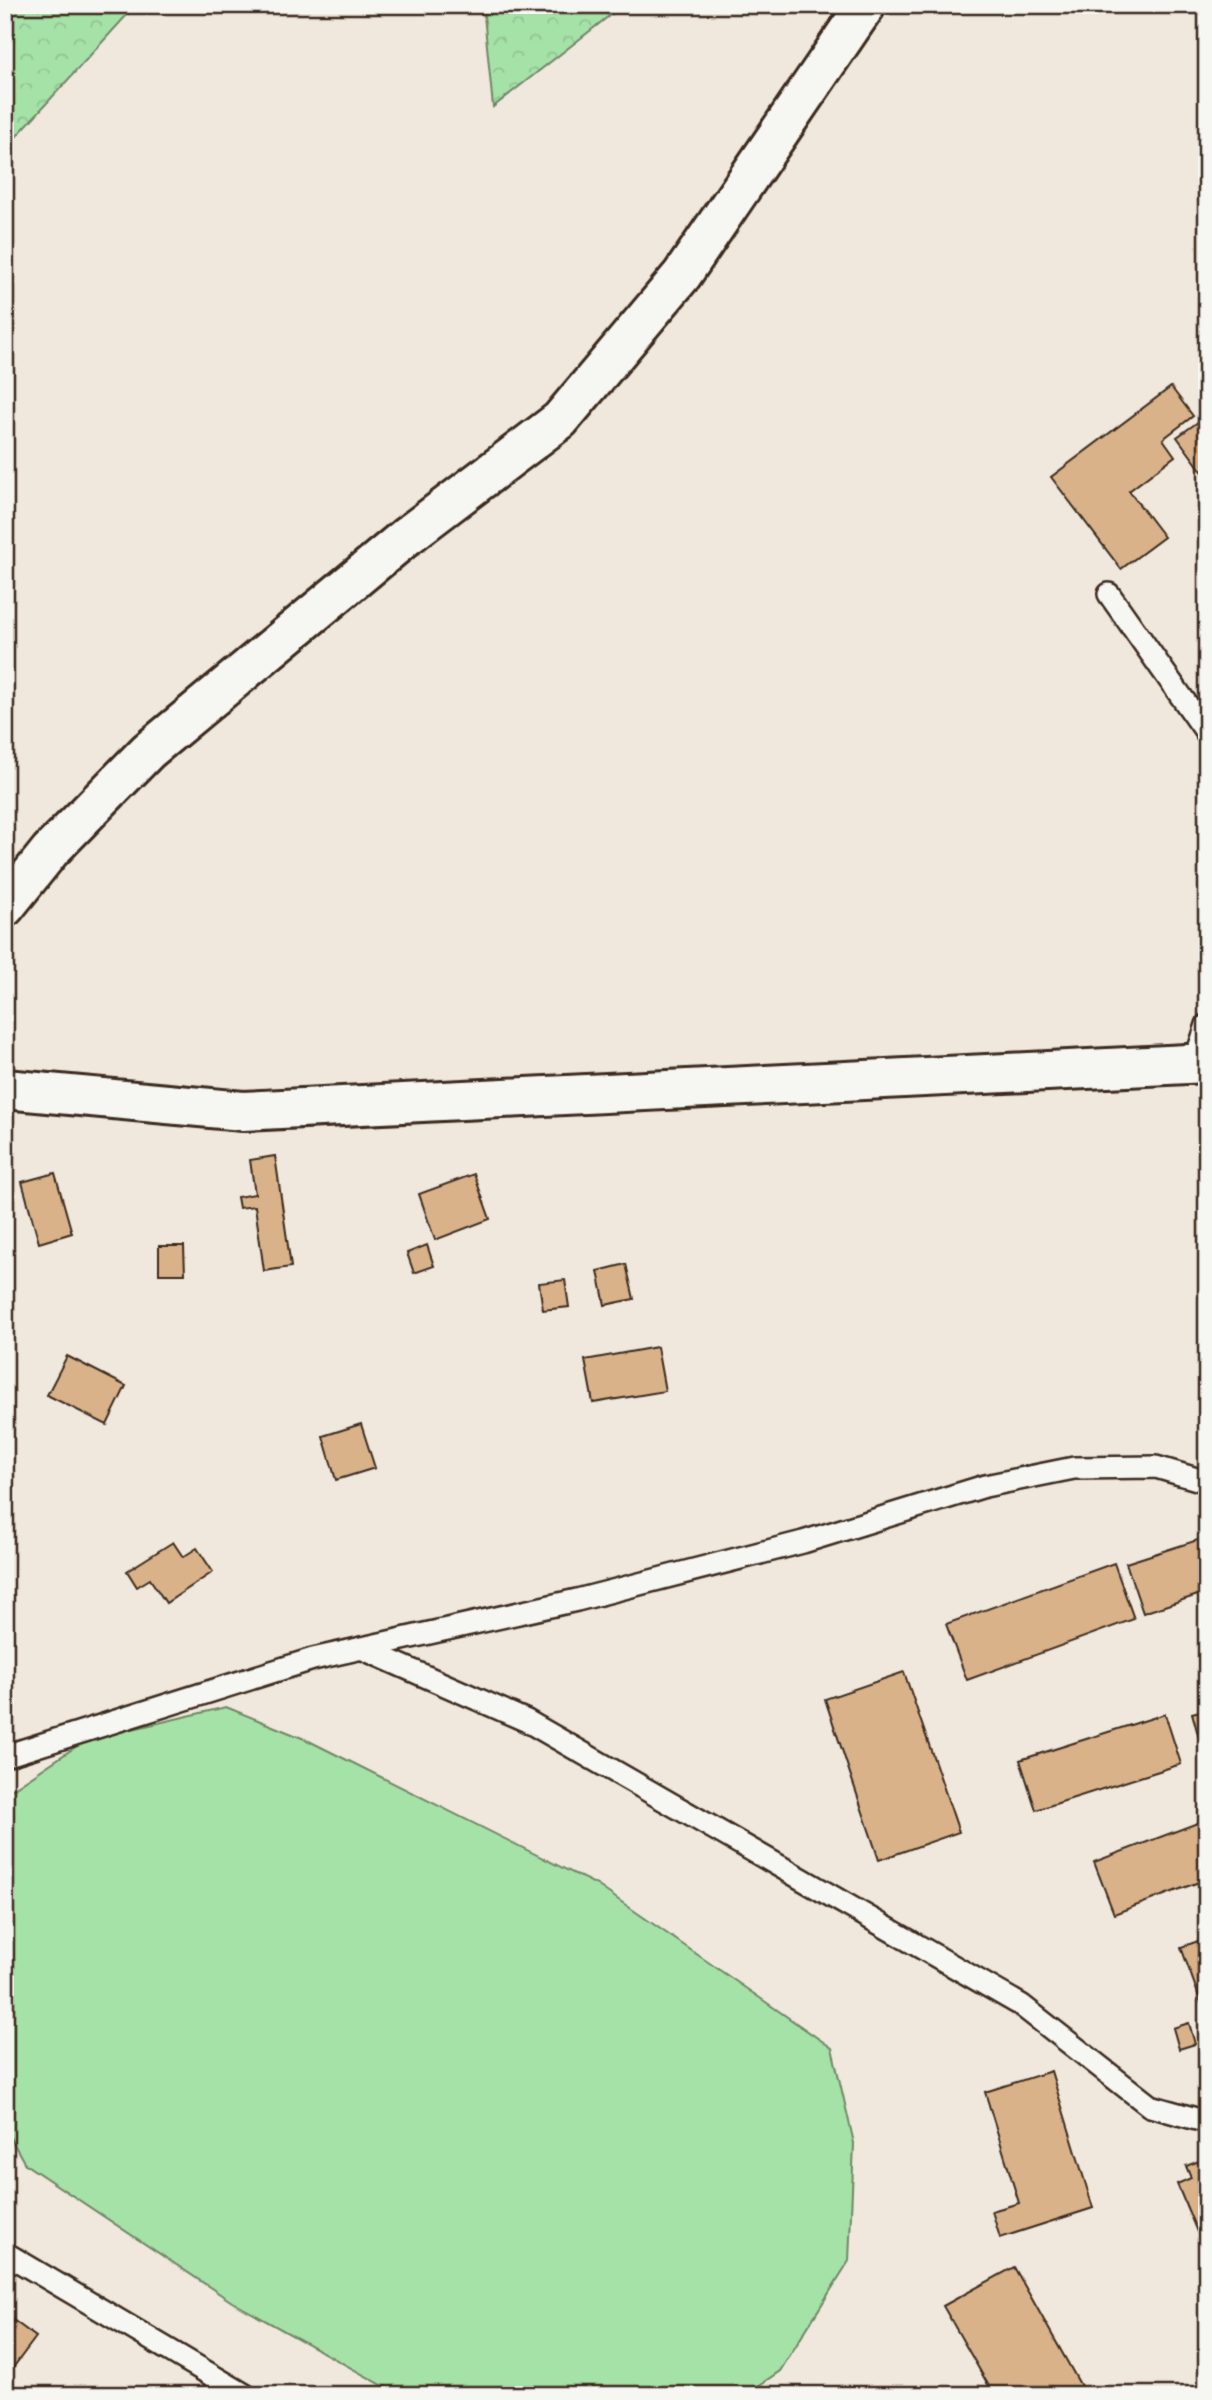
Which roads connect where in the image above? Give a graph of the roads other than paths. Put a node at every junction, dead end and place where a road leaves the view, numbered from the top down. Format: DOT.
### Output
graph roads {
  1 [pos="866,5"];
  2 [pos="1109,594"];
  3 [pos="1207,733"];
  4 [pos="5,907"];
  5 [pos="1207,1025"];
  6 [pos="1200,1063"];
  7 [pos="5,1089"];
  8 [pos="1207,1482"];
  9 [pos="361,1648"];
  10 [pos="5,1756"];
  11 [pos="1207,2122"];
  12 [pos="5,2253"];
  13 [pos="246,2395"];
  1 -- 4 [label="street"];
  2 -- 3 [label="lane"];
  5 -- 6 [label="lane"];
  6 -- 7 [label="street"];
  8 -- 9 [label="lane"];
  9 -- 10 [label="lane"];
  9 -- 11 [label="lane"];
  12 -- 13 [label="lane"];
}
